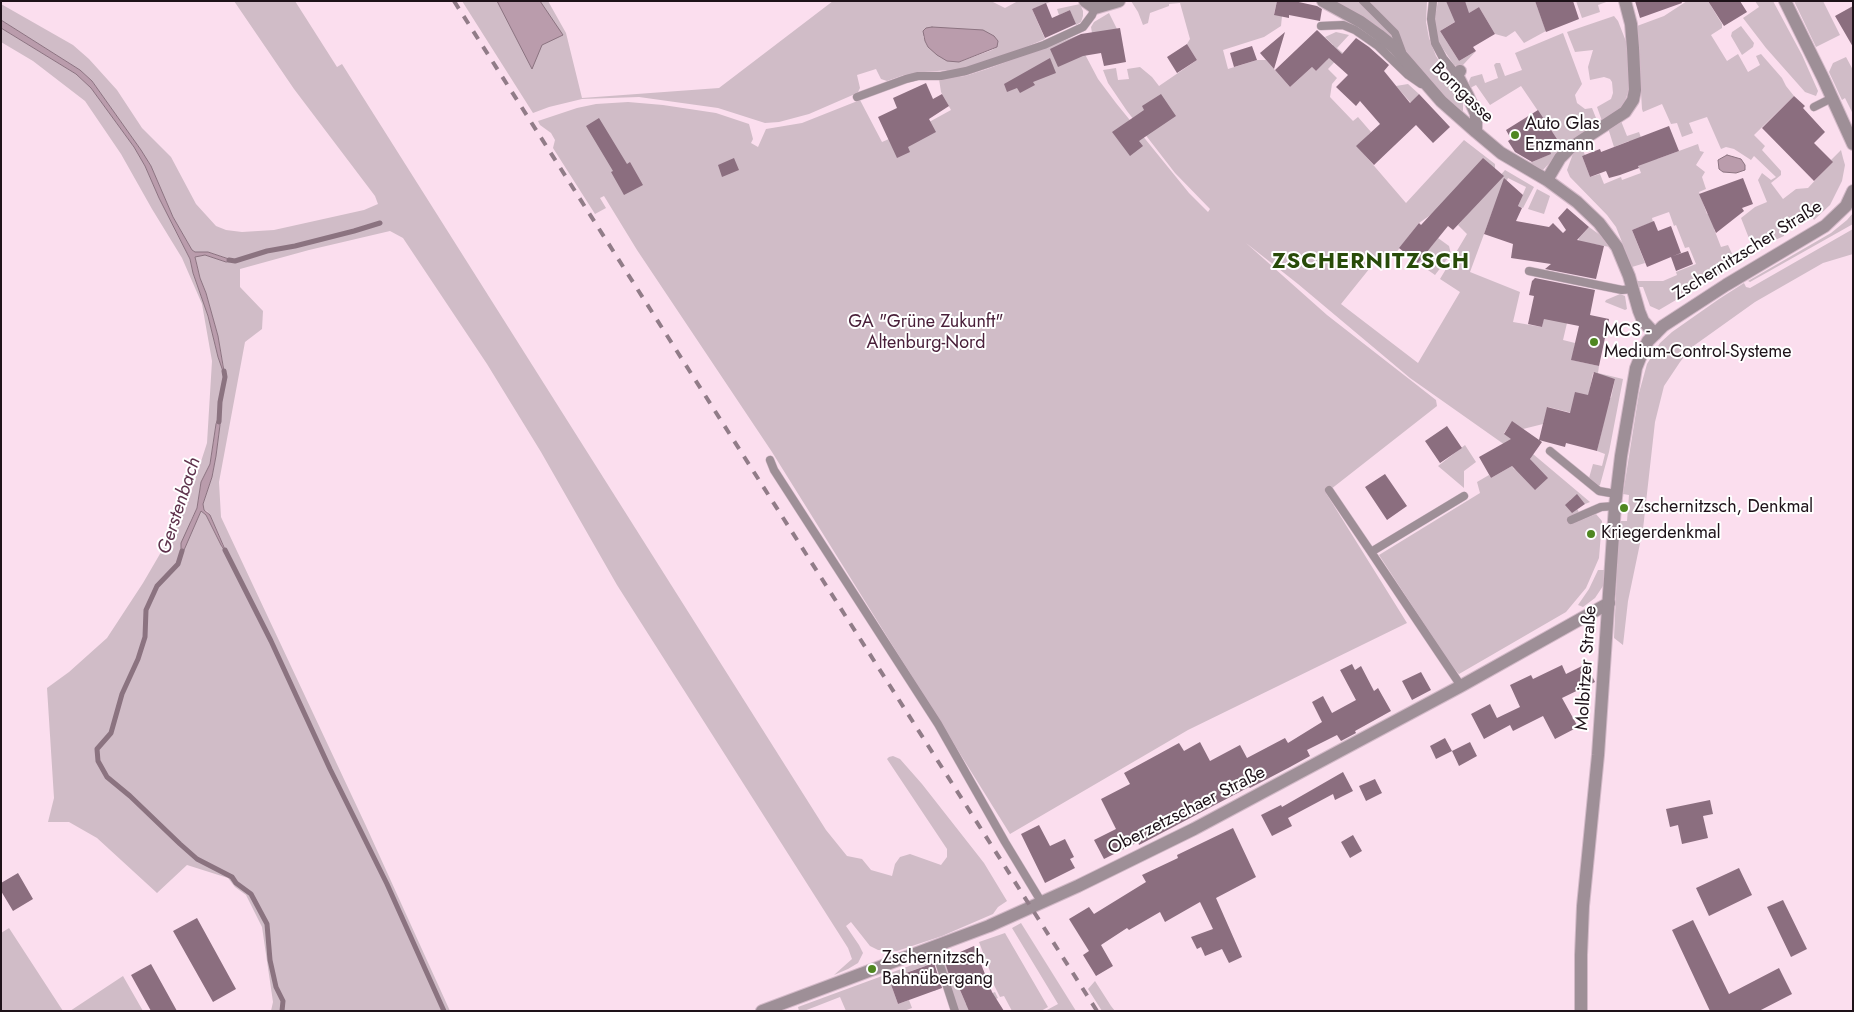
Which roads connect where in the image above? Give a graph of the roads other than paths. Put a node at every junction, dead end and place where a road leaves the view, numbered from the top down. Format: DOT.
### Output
graph roads {
  1 [pos="1118,1"];
  2 [pos="1323,1"];
  3 [pos="1363,1"];
  4 [pos="1432,1"];
  5 [pos="1625,1"];
  6 [pos="1785,1"];
  7 [pos="1090,5"];
  8 [pos="1320,26"];
  9 [pos="1402,56"];
  10 [pos="1459,73"];
  11 [pos="1430,90"];
  12 [pos="857,97"];
  13 [pos="1832,98"];
  14 [pos="1814,107"];
  15 [pos="1476,132"];
  16 [pos="1853,144"];
  17 [pos="1547,180"];
  18 [pos="1853,191"];
  19 [pos="1529,270"];
  20 [pos="1632,289"];
  21 [pos="1655,334"];
  22 [pos="1550,451"];
  23 [pos="770,460"];
  24 [pos="1329,490"];
  25 [pos="1464,496"];
  26 [pos="1616,500"];
  27 [pos="1570,520"];
  28 [pos="1371,552"];
  29 [pos="1610,603"];
  30 [pos="1460,686"];
  31 [pos="1042,903"];
  32 [pos="934,946"];
  33 [pos="762,1011"];
  34 [pos="955,1011"];
  35 [pos="1581,1011"];
  1 -- 7 [label="street"];
  2 -- 9 [label="street, Borngasse"];
  3 -- 9 [label="lane"];
  4 -- 10 [label="lane"];
  5 -- 17 [label="street"];
  6 -- 13 [label="street"];
  7 -- 12 [label="lane"];
  8 -- 11 [label="lane"];
  9 -- 11 [label="street, Borngasse"];
  10 -- 15 [label="street"];
  11 -- 15 [label="street, Borngasse"];
  13 -- 14 [label="lane"];
  13 -- 16 [label="street"];
  15 -- 17 [label="street, Borngasse"];
  17 -- 20 [label="street, Borngasse"];
  18 -- 21 [label="street, Zschernitzscher Straße"];
  19 -- 20 [label="lane"];
  20 -- 21 [label="street, Borngasse"];
  21 -- 26 [label="street, Molbitzer Straße"];
  22 -- 26 [label="lane"];
  23 -- 31 [label="lane"];
  24 -- 28 [label="lane"];
  25 -- 28 [label="lane"];
  26 -- 27 [label="lane"];
  26 -- 29 [label="street, Molbitzer Straße"];
  28 -- 30 [label="lane"];
  29 -- 30 [label="street, Oberzetzschaer Straße"];
  29 -- 35 [label="street, Molbitzer Straße"];
  30 -- 31 [label="street, Oberzetzschaer Straße"];
  31 -- 32 [label="street, Oberzetzschaer Straße"];
  32 -- 33 [label="street, Oberzetzschaer Straße"];
  32 -- 34 [label="lane"];
}
